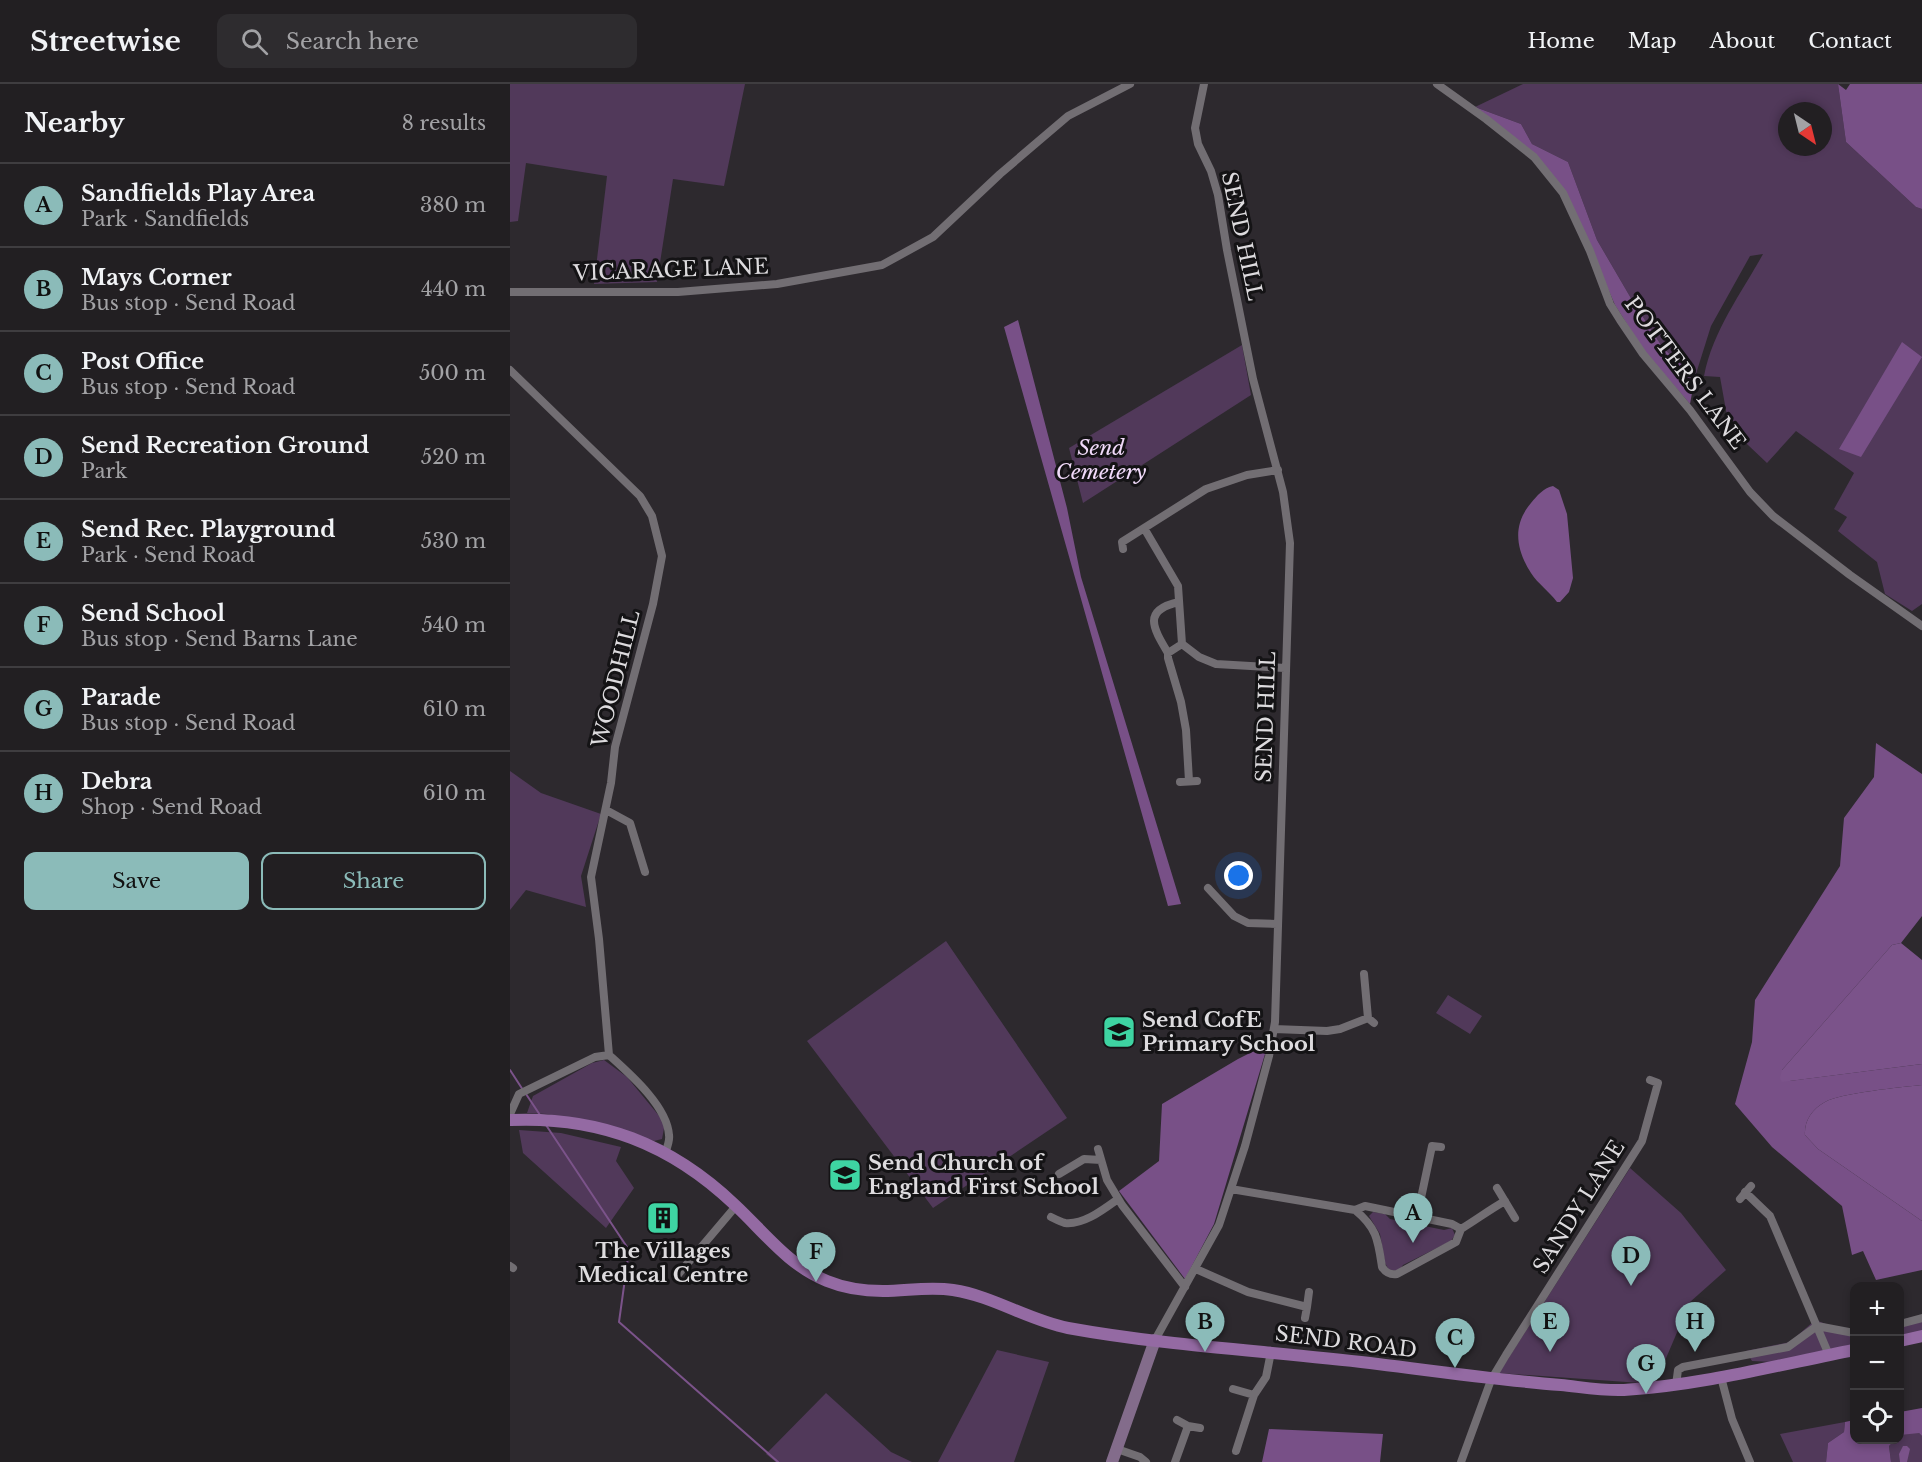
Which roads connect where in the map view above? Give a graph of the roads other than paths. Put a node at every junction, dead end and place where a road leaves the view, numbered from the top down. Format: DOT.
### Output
graph roads {
  1 [pos="1130,84"];
  2 [pos="1204,84"];
  3 [pos="1437,84"];
  4 [pos="510,292"];
  5 [pos="510,370"];
  6 [pos="1278,470"];
  7 [pos="1144,528"];
  8 [pos="1123,549"];
  9 [pos="1179,602"];
  10 [pos="1922,626"];
  11 [pos="1182,644"];
  12 [pos="1168,653"];
  13 [pos="1285,668"];
  14 [pos="1189,781"];
  15 [pos="606,810"];
  16 [pos="645,872"];
  17 [pos="1209,888"];
  18 [pos="1277,924"];
  19 [pos="1364,974"];
  20 [pos="1281,1032"];
  21 [pos="609,1055"];
  22 [pos="1650,1080"];
  23 [pos="510,1114"];
  24 [pos="510,1120"];
  25 [pos="1433,1146"];
  26 [pos="1098,1149"];
  27 [pos="665,1153"];
  28 [pos="1101,1160"];
  29 [pos="1059,1174"];
  30 [pos="1497,1188"];
  31 [pos="1231,1189"];
  32 [pos="1745,1192"];
  33 [pos="1118,1199"];
  34 [pos="1505,1201"];
  35 [pos="736,1206"];
  36 [pos="1355,1210"];
  37 [pos="1051,1217"];
  38 [pos="1417,1217"];
  39 [pos="1515,1218"];
  40 [pos="1461,1229"];
  41 [pos="1196,1269"];
  42 [pos="676,1276"];
  43 [pos="1185,1287"];
  44 [pos="1310,1292"];
  45 [pos="1307,1307"];
  46 [pos="1305,1318"];
  47 [pos="1922,1318"];
  48 [pos="1904,1322"];
  49 [pos="1817,1326"];
  50 [pos="1850,1332"];
  51 [pos="1922,1337"];
  52 [pos="1155,1340"];
  53 [pos="1904,1340"];
  54 [pos="1850,1351"];
  55 [pos="1271,1352"];
  56 [pos="1829,1355"];
  57 [pos="1721,1377"];
  58 [pos="1491,1380"];
  59 [pos="1676,1385"];
  60 [pos="1233,1389"];
  61 [pos="1254,1395"];
  62 [pos="1177,1420"];
  63 [pos="1188,1426"];
  64 [pos="1200,1428"];
  65 [pos="1117,1449"];
  66 [pos="1236,1451"];
  67 [pos="1112,1462"];
  68 [pos="1146,1462"];
  69 [pos="1176,1462"];
  70 [pos="1461,1462"];
  71 [pos="1750,1462"];
  1 -- 4 [label="street, VICARAGE LANE"];
  2 -- 6 [label="street, SEND HILL"];
  3 -- 10 [label="street, POTTERS LANE"];
  5 -- 15 [label="street, WOODHILL"];
  6 -- 7 [label="street"];
  6 -- 13 [label="street, SEND HILL"];
  7 -- 8 [label="street"];
  7 -- 9 [label="street"];
  9 -- 11 [label="street"];
  9 -- 12 [label="street"];
  11 -- 12 [label="street"];
  11 -- 13 [label="street"];
  12 -- 14 [label="street"];
  13 -- 18 [label="street, SEND HILL"];
  15 -- 16 [label="street"];
  15 -- 21 [label="street, WOODHILL"];
  17 -- 18 [label="street"];
  18 -- 20 [label="street, SEND HILL"];
  19 -- 20 [label="street"];
  20 -- 31 [label="street, SEND HILL"];
  21 -- 23 [label="street"];
  21 -- 27 [label="street"];
  22 -- 58 [label="street, SANDY LANE"];
  24 -- 27 [label="main road, SEND ROAD"];
  25 -- 38 [label="street"];
  26 -- 28 [label="street"];
  27 -- 35 [label="main road, SEND ROAD"];
  28 -- 29 [label="street"];
  28 -- 33 [label="street"];
  30 -- 34 [label="street"];
  31 -- 36 [label="street"];
  31 -- 41 [label="street, SEND HILL"];
  32 -- 49 [label="street"];
  33 -- 37 [label="street"];
  33 -- 43 [label="street"];
  34 -- 39 [label="street"];
  34 -- 40 [label="street"];
  35 -- 42 [label="street"];
  35 -- 52 [label="main road, SEND ROAD"];
  36 -- 38 [label="street"];
  36 -- 40 [label="street"];
  38 -- 40 [label="street"];
  41 -- 43 [label="street, SEND HILL"];
  41 -- 45 [label="street"];
  43 -- 52 [label="street, SEND HILL"];
  44 -- 45 [label="street"];
  45 -- 46 [label="street"];
  47 -- 48 [label="street"];
  49 -- 50 [label="street"];
  49 -- 56 [label="street"];
  49 -- 59 [label="street"];
  51 -- 53 [label="main road"];
  52 -- 55 [label="main road, SEND ROAD"];
  52 -- 65 [label="main road"];
  54 -- 56 [label="main road, SEND ROAD"];
  55 -- 58 [label="main road, SEND ROAD"];
  55 -- 61 [label="street"];
  56 -- 57 [label="main road, SEND ROAD"];
  57 -- 59 [label="main road, SEND ROAD"];
  57 -- 71 [label="street"];
  58 -- 59 [label="main road, SEND ROAD"];
  58 -- 70 [label="street"];
  60 -- 61 [label="street"];
  61 -- 66 [label="street"];
  62 -- 63 [label="street"];
  63 -- 64 [label="street"];
  63 -- 69 [label="street"];
  65 -- 67 [label="main road"];
  65 -- 68 [label="street"];
}
